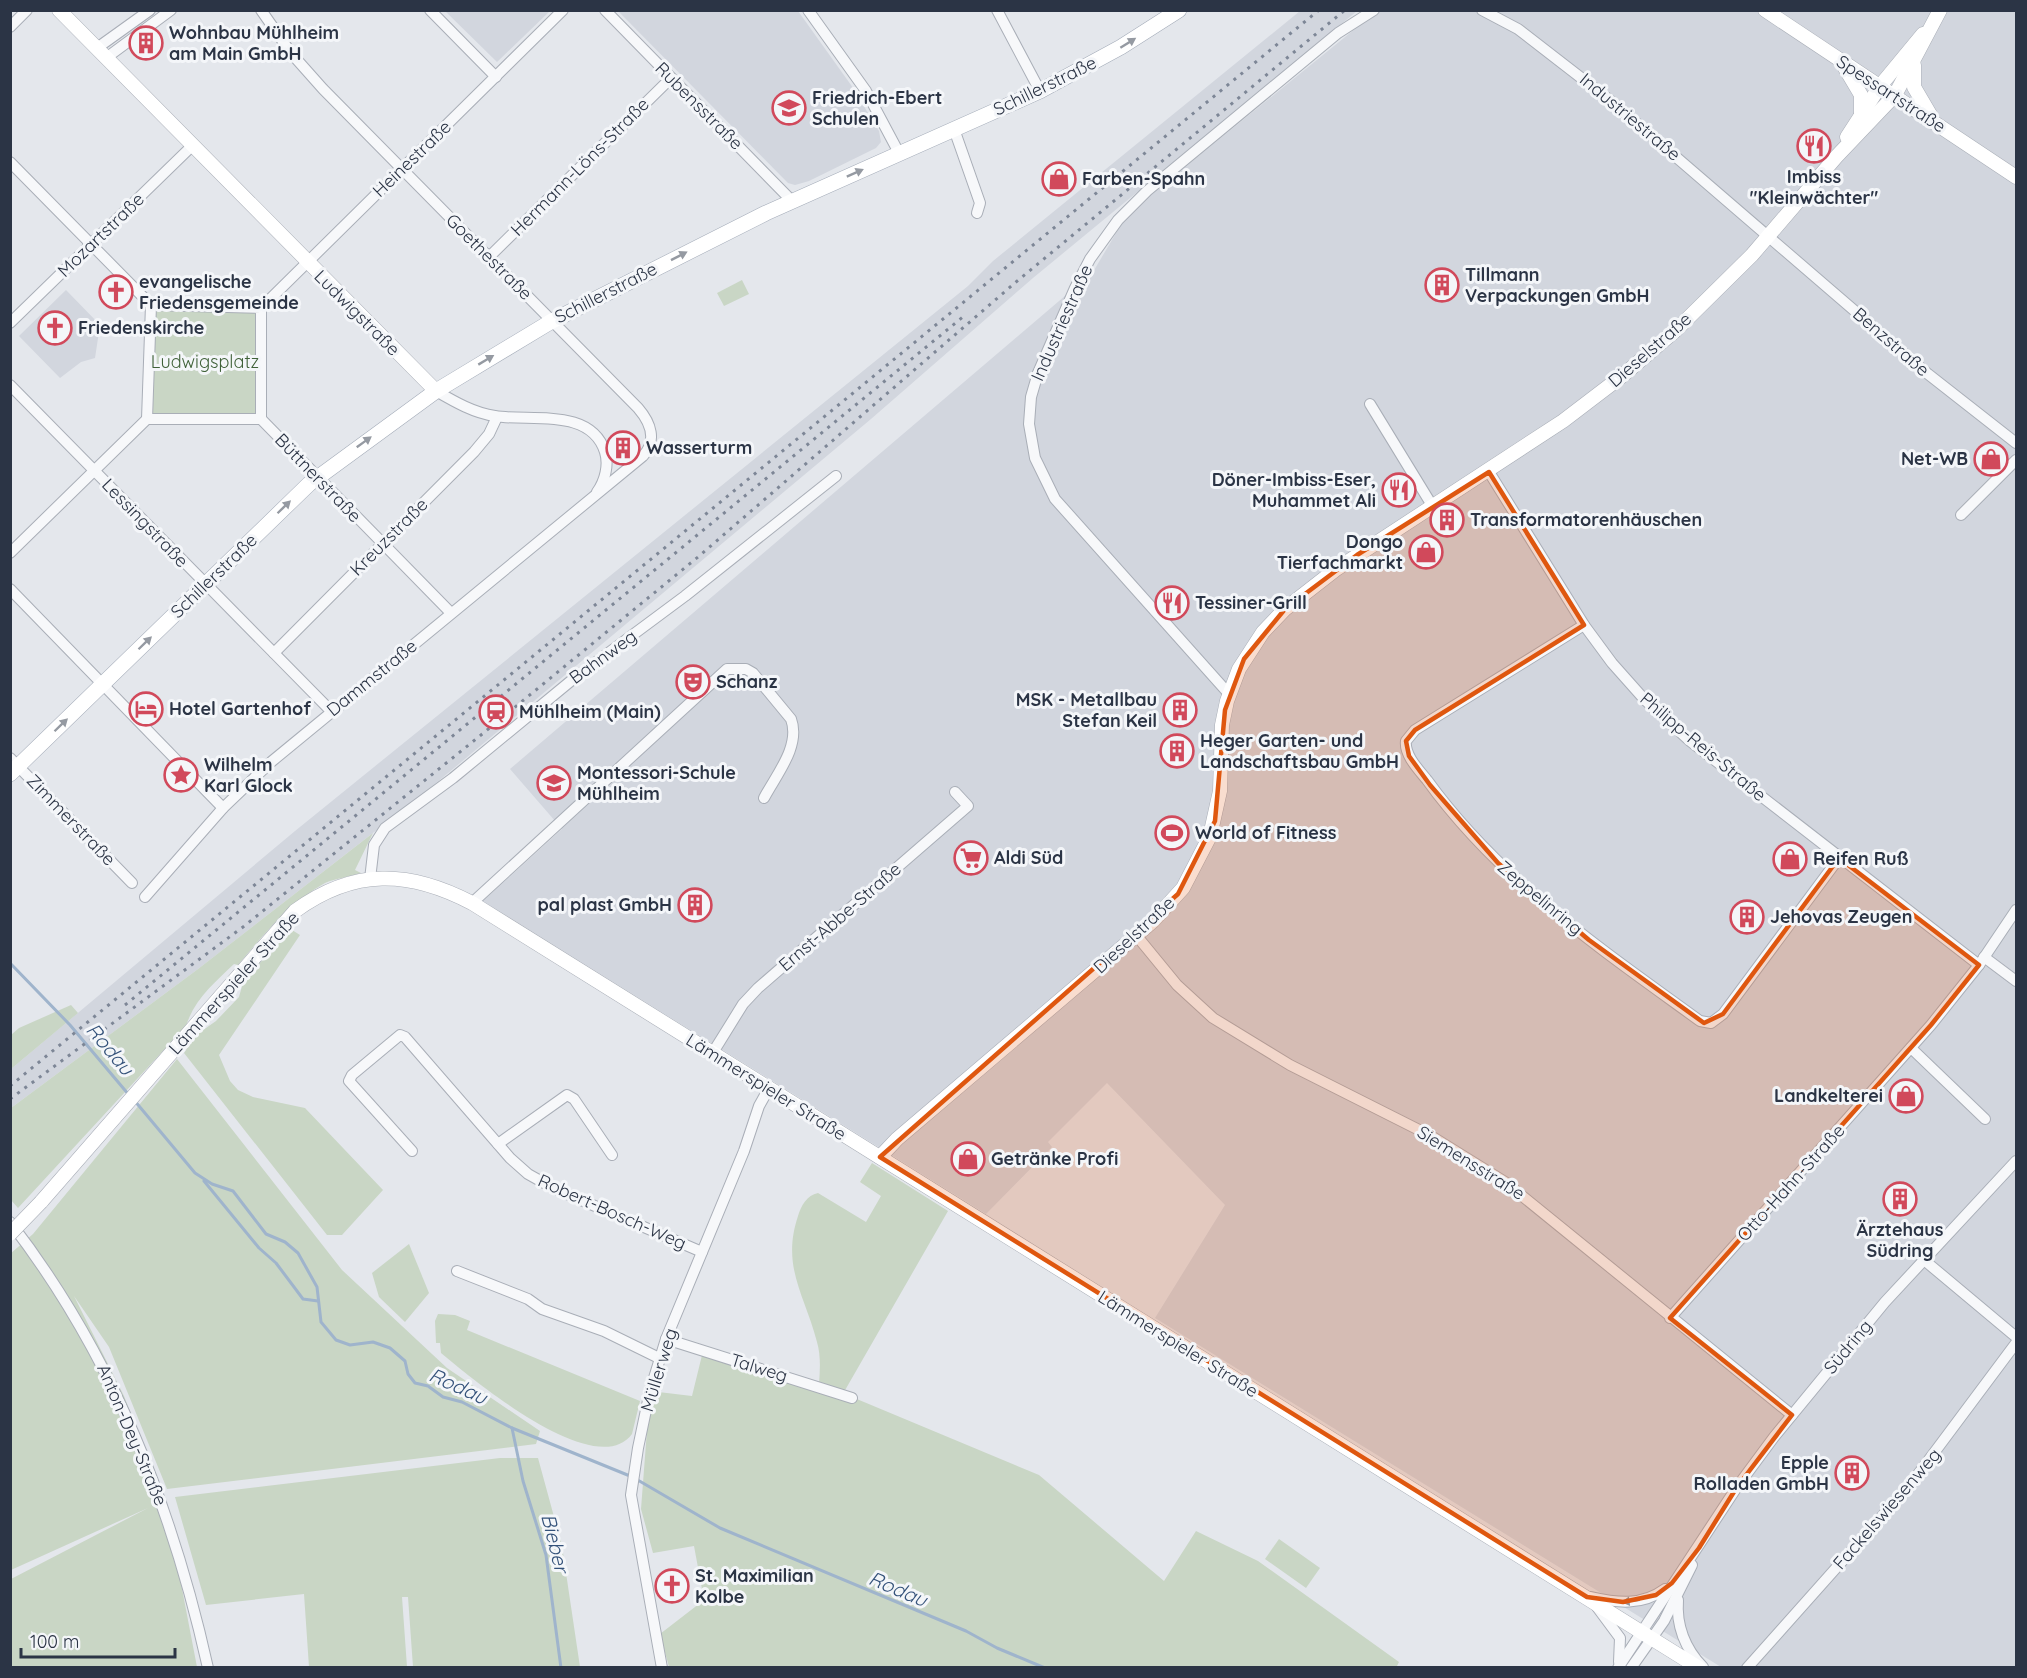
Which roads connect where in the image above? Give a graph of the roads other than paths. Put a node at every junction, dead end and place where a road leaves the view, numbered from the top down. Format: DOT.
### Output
graph roads {
  1 [pos="27,10"];
  2 [pos="59,10"];
  3 [pos="150,10"];
  4 [pos="171,10"];
  5 [pos="261,10"];
  6 [pos="430,10"];
  7 [pos="564,10"];
  8 [pos="605,10"];
  9 [pos="808,10"];
  10 [pos="997,10"];
  11 [pos="1374,10"];
  12 [pos="1482,10"];
  13 [pos="1765,10"];
  14 [pos="1940,10"];
  15 [pos="1177,11"];
  16 [pos="10,27"];
  17 [pos="1929,27"];
  18 [pos="102,53"];
  19 [pos="1838,60"];
  20 [pos="1915,61"];
  21 [pos="496,77"];
  22 [pos="671,78"];
  23 [pos="1880,86"];
  24 [pos="1040,91"];
  25 [pos="1895,95"];
  26 [pos="1860,117"];
  27 [pos="1934,120"];
  28 [pos="954,129"];
  29 [pos="192,146"];
  30 [pos="899,153"];
  31 [pos="1836,157"];
  32 [pos="10,162"];
  33 [pos="402,168"];
  34 [pos="2016,177"];
  35 [pos="792,201"];
  36 [pos="977,213"];
  37 [pos="1769,236"];
  38 [pos="92,244"];
  39 [pos="489,257"];
  40 [pos="307,262"];
  41 [pos="151,305"];
  42 [pos="261,308"];
  43 [pos="552,321"];
  44 [pos="10,323"];
  45 [pos="10,385"];
  46 [pos="436,391"];
  47 [pos="1370,404"];
  48 [pos="497,417"];
  49 [pos="147,419"];
  50 [pos="261,419"];
  51 [pos="2016,443"];
  52 [pos="2016,460"];
  53 [pos="94,471"];
  54 [pos="1489,472"];
  55 [pos="836,476"];
  56 [pos="317,477"];
  57 [pos="589,501"];
  58 [pos="1433,507"];
  59 [pos="1961,515"];
  60 [pos="382,544"];
  61 [pos="10,553"];
  62 [pos="206,584"];
  63 [pos="10,589"];
  64 [pos="451,613"];
  65 [pos="1584,625"];
  66 [pos="274,653"];
  67 [pos="103,684"];
  68 [pos="1229,694"];
  69 [pos="331,711"];
  70 [pos="13,766"];
  71 [pos="955,792"];
  72 [pos="764,798"];
  73 [pos="223,808"];
  74 [pos="1839,858"];
  75 [pos="370,879"];
  76 [pos="132,883"];
  77 [pos="145,897"];
  78 [pos="472,903"];
  79 [pos="2016,910"];
  80 [pos="1136,935"];
  81 [pos="1981,961"];
  82 [pos="2016,981"];
  83 [pos="1911,1048"];
  84 [pos="712,1054"];
  85 [pos="769,1088"];
  86 [pos="1985,1119"];
  87 [pos="498,1144"];
  88 [pos="412,1151"];
  89 [pos="612,1155"];
  90 [pos="880,1157"];
  91 [pos="2016,1161"];
  92 [pos="10,1222"];
  93 [pos="10,1234"];
  94 [pos="702,1252"];
  95 [pos="1924,1260"];
  96 [pos="457,1271"];
  97 [pos="1670,1318"];
  98 [pos="2016,1337"];
  99 [pos="666,1339"];
  100 [pos="2016,1343"];
  101 [pos="659,1358"];
  102 [pos="852,1398"];
  103 [pos="1792,1415"];
  104 [pos="1676,1586"];
  105 [pos="1587,1597"];
  106 [pos="1640,1630"];
  107 [pos="1653,1639"];
  108 [pos="208,1668"];
  109 [pos="662,1668"];
  110 [pos="1618,1668"];
  111 [pos="1631,1668"];
  112 [pos="1701,1668"];
  113 [pos="1747,1668"];
  1 -- 16 [label="street"];
  2 -- 18 [label="street, Ludwigstraße"];
  3 -- 18 [label="street"];
  4 -- 18 [label="street"];
  5 -- 33 [label="street, Goethestraße"];
  6 -- 21 [label="street"];
  7 -- 21 [label="street, Heinestraße"];
  8 -- 22 [label="street, Rubensstraße"];
  9 -- 30 [label="street"];
  10 -- 24 [label="street"];
  11 -- 68 [label="street, Industriestraße"];
  12 -- 37 [label="street, Industriestraße"];
  13 -- 19 [label="street, Spessartstraße"];
  14 -- 17 [label="street, Dieselstraße"];
  24 -- 15 [label="main road, Schillerstraße, one-way"];
  17 -- 20 [label="street, Dieselstraße"];
  17 -- 23 [label="street, Dieselstraße"];
  18 -- 29 [label="street, Ludwigstraße"];
  19 -- 23 [label="street, Spessartstraße"];
  19 -- 26 [label="street"];
  20 -- 25 [label="street, Dieselstraße"];
  20 -- 27 [label="street"];
  21 -- 33 [label="street, Heinestraße"];
  22 -- 35 [label="street, Rubensstraße"];
  22 -- 39 [label="street, Hermann-Löns-Straße"];
  23 -- 25 [label="street, Spessartstraße"];
  23 -- 26 [label="street, Dieselstraße"];
  24 -- 28 [label="main road, Schillerstraße"];
  25 -- 27 [label="street, Spessartstraße"];
  25 -- 31 [label="street, Dieselstraße"];
  26 -- 31 [label="street, Dieselstraße"];
  27 -- 34 [label="street, Spessartstraße"];
  28 -- 30 [label="main road, Schillerstraße"];
  28 -- 36 [label="street"];
  29 -- 38 [label="street, Mozartstraße"];
  29 -- 40 [label="street, Ludwigstraße"];
  35 -- 30 [label="main road, Schillerstraße, one-way"];
  31 -- 37 [label="street, Dieselstraße"];
  32 -- 38 [label="street"];
  33 -- 39 [label="street, Goethestraße"];
  33 -- 40 [label="street, Heinestraße"];
  43 -- 35 [label="main road, Schillerstraße, one-way"];
  37 -- 51 [label="street, Benzstraße"];
  37 -- 54 [label="street, Dieselstraße"];
  38 -- 41 [label="street"];
  38 -- 44 [label="street, Mozartstraße"];
  39 -- 43 [label="street, Goethestraße"];
  40 -- 42 [label="street, Heinestraße"];
  40 -- 46 [label="street, Ludwigstraße"];
  41 -- 42 [label="street"];
  41 -- 49 [label="street"];
  42 -- 50 [label="street"];
  46 -- 43 [label="main road, Schillerstraße, one-way"];
  43 -- 57 [label="street, Goethestraße"];
  45 -- 53 [label="street, Lessingstraße"];
  46 -- 48 [label="street, Ludwigstraße"];
  56 -- 46 [label="main road, Schillerstraße, one-way"];
  47 -- 58 [label="street"];
  48 -- 57 [label="street, Ludwigstraße"];
  48 -- 60 [label="street, Kreuzstraße"];
  49 -- 50 [label="street"];
  49 -- 53 [label="street"];
  50 -- 56 [label="street, Büttnerstraße"];
  52 -- 59 [label="street"];
  53 -- 61 [label="street"];
  53 -- 62 [label="street, Lessingstraße"];
  54 -- 58 [label="street, Dieselstraße"];
  54 -- 65 [label="street, Philipp-Reis-Straße"];
  55 -- 75 [label="street, Bahnweg"];
  56 -- 60 [label="street, Büttnerstraße"];
  62 -- 56 [label="main road, Schillerstraße, one-way"];
  57 -- 64 [label="street, Dammstraße"];
  58 -- 68 [label="street, Dieselstraße"];
  60 -- 64 [label="street, Büttnerstraße"];
  60 -- 66 [label="street, Kreuzstraße"];
  62 -- 66 [label="street, Lessingstraße"];
  67 -- 62 [label="main road, Schillerstraße, one-way"];
  63 -- 67 [label="street"];
  64 -- 69 [label="street, Dammstraße"];
  65 -- 74 [label="street, Philipp-Reis-Straße"];
  65 -- 74 [label="street, Zeppelinring"];
  66 -- 69 [label="street, Lessingstraße"];
  70 -- 67 [label="main road, Schillerstraße, one-way"];
  67 -- 73 [label="street"];
  68 -- 80 [label="street, Dieselstraße"];
  69 -- 73 [label="street, Dammstraße"];
  70 -- 76 [label="street, Zimmerstraße"];
  71 -- 84 [label="street, Ernst-Abbe-Straße"];
  72 -- 78 [label="street"];
  73 -- 77 [label="street, Dammstraße"];
  74 -- 81 [label="street, Philipp-Reis-Straße"];
  75 -- 78 [label="street, Lämmerspieler Straße"];
  75 -- 93 [label="street, Lämmerspieler Straße, bridge"];
  78 -- 84 [label="street, Lämmerspieler Straße"];
  79 -- 81 [label="street, Otto-Hahn-Straße"];
  80 -- 90 [label="street, Dieselstraße"];
  80 -- 97 [label="street, Siemensstraße"];
  81 -- 82 [label="street"];
  81 -- 83 [label="street, Otto-Hahn-Straße"];
  83 -- 86 [label="street"];
  83 -- 97 [label="street, Otto-Hahn-Straße"];
  84 -- 85 [label="street, Lämmerspieler Straße"];
  85 -- 90 [label="street, Lämmerspieler Straße"];
  85 -- 94 [label="street, Müllerweg"];
  87 -- 88 [label="street, Robert-Bosch-Weg"];
  87 -- 89 [label="street"];
  87 -- 94 [label="street, Robert-Bosch-Weg"];
  90 -- 105 [label="street, Lämmerspieler Straße"];
  91 -- 95 [label="street, Südring"];
  92 -- 108 [label="street, Anton-Dey-Straße"];
  94 -- 99 [label="street, Müllerweg"];
  95 -- 98 [label="street"];
  95 -- 103 [label="street, Südring"];
  96 -- 101 [label="street"];
  97 -- 103 [label="street, Siemensstraße"];
  99 -- 101 [label="street, Müllerweg"];
  99 -- 102 [label="street, Talweg"];
  100 -- 113 [label="street, Fackelswiesenweg"];
  101 -- 109 [label="street, Müllerweg"];
  103 -- 104 [label="street, Südring"];
  104 -- 105 [label="street, Lämmerspieler Straße, one-way"];
  104 -- 106 [label="street, Südring"];
  104 -- 107 [label="street, Südring"];
  104 -- 112 [label="street, Lämmerspieler Straße"];
  105 -- 106 [label="street, Lämmerspieler Straße"];
  105 -- 110 [label="street, Lämmerspieler Straße"];
  106 -- 107 [label="street, Lämmerspieler Straße"];
  106 -- 110 [label="street, Südring"];
  107 -- 111 [label="street, Südring"];
  107 -- 112 [label="street, Lämmerspieler Straße"];
}
